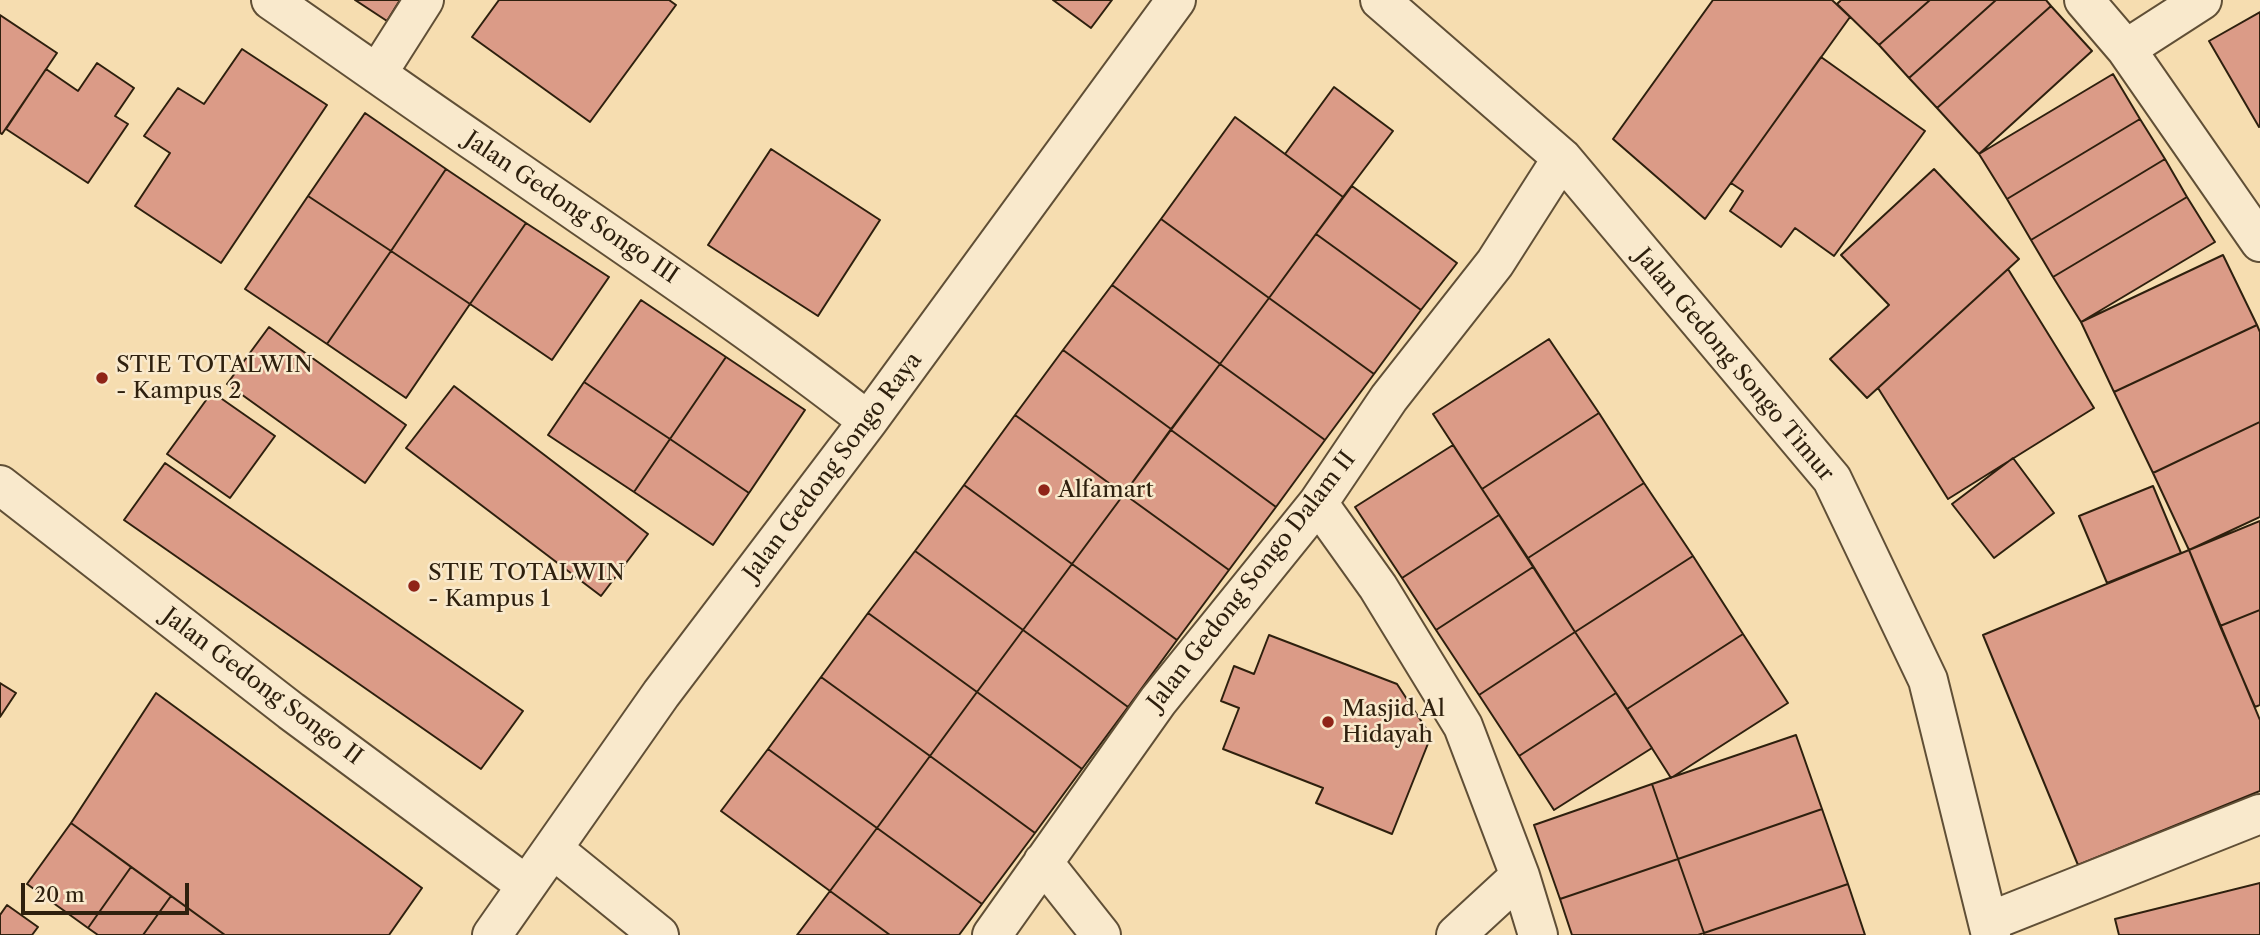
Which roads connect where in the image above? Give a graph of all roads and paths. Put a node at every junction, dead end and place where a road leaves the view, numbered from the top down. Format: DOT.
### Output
graph roads {
  1 [pos="271,0"];
  2 [pos="424,0"];
  3 [pos="1176,0"];
  4 [pos="1380,0"];
  5 [pos="2084,0"];
  6 [pos="2202,0"];
  7 [pos="2126,49"];
  8 [pos="377,74"];
  9 [pos="1562,158"];
  10 [pos="2260,243"];
  11 [pos="868,421"];
  12 [pos="0,485"];
  13 [pos="1318,503"];
  14 [pos="2260,814"];
  15 [pos="553,849"];
  16 [pos="1043,862"];
  17 [pos="1520,876"];
  18 [pos="526,885"];
  19 [pos="1990,929"];
  20 [pos="492,935"];
  21 [pos="659,935"];
  22 [pos="992,935"];
  23 [pos="1101,935"];
  24 [pos="1456,935"];
  25 [pos="1538,935"];
  1 -- 8 [label="street, Jalan Gedong Songo III"];
  2 -- 8 [label="street"];
  3 -- 11 [label="street, Jalan Gedong Songo Raya"];
  4 -- 9 [label="street, Jalan Gedong Songo Timur"];
  5 -- 7 [label="street"];
  6 -- 7 [label="street"];
  7 -- 10 [label="street"];
  8 -- 11 [label="street, Jalan Gedong Songo III"];
  9 -- 13 [label="street, Jalan Gedong Songo Dalam II"];
  9 -- 19 [label="street, Jalan Gedong Songo Timur"];
  11 -- 15 [label="street, Jalan Gedong Songo Raya"];
  12 -- 18 [label="street, Jalan Gedong Songo II"];
  13 -- 16 [label="street, Jalan Gedong Songo Dalam II"];
  13 -- 17 [label="street"];
  14 -- 19 [label="street"];
  15 -- 18 [label="street, Jalan Gedong Songo Raya"];
  15 -- 21 [label="street"];
  16 -- 22 [label="street, Jalan Gedong Songo Dalam II"];
  16 -- 23 [label="street"];
  17 -- 24 [label="street"];
  17 -- 25 [label="street"];
  18 -- 20 [label="street, Jalan Gedong Songo Raya"];
}
